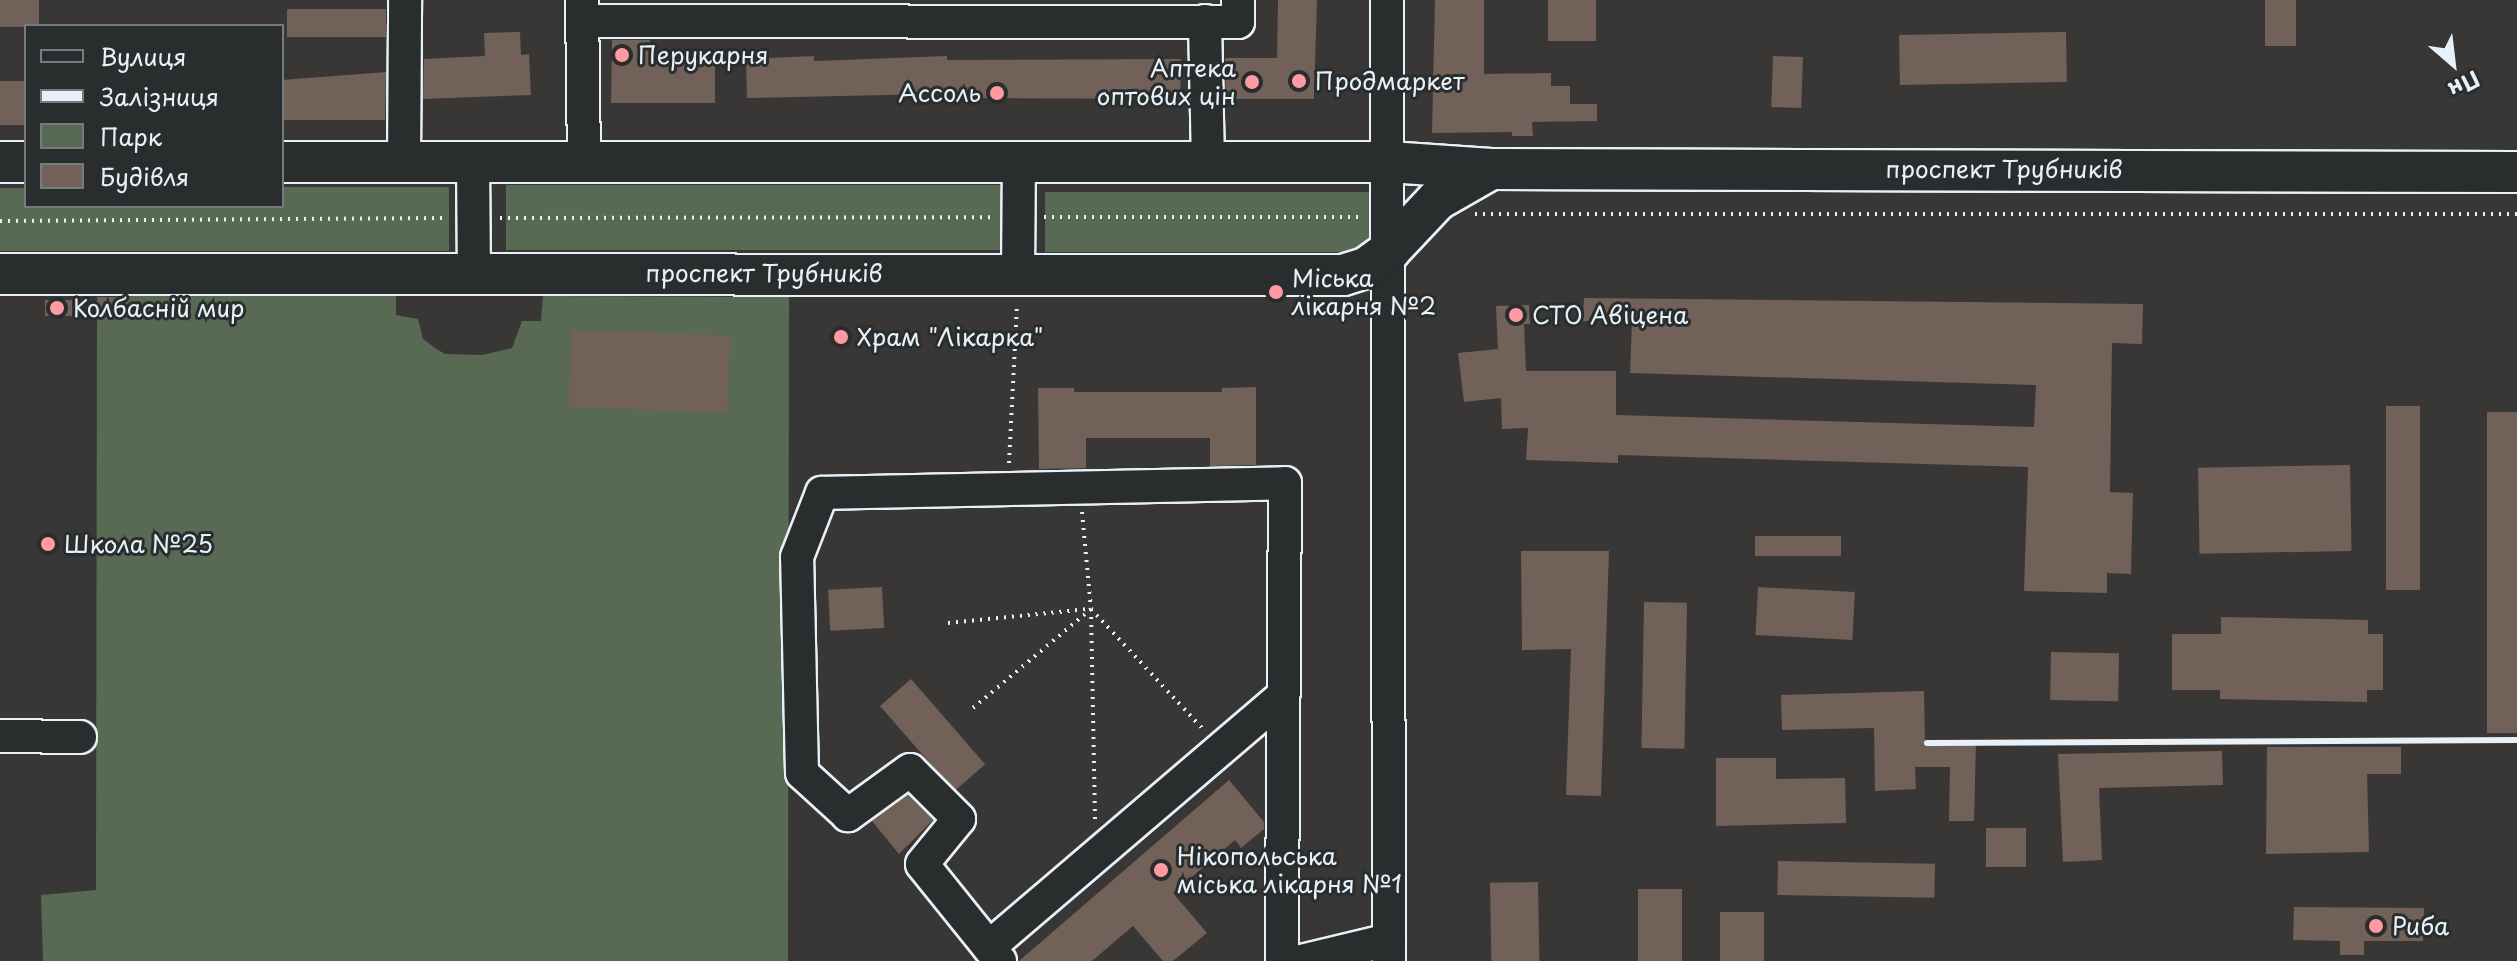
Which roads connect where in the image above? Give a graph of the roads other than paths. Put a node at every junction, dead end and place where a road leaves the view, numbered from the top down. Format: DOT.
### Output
graph roads {
  1 [pos="405,0"];
  2 [pos="1238,0"];
  3 [pos="1387,0"];
  4 [pos="582,11"];
  5 [pos="1205,21"];
  6 [pos="1019,161"];
  7 [pos="0,162"];
  8 [pos="24,162"];
  9 [pos="284,162"];
  10 [pos="404,162"];
  11 [pos="473,162"];
  12 [pos="584,162"];
  13 [pos="1208,162"];
  14 [pos="1389,162"];
  15 [pos="1491,169"];
  16 [pos="2517,172"];
  17 [pos="1390,233"];
  18 [pos="474,273"];
  19 [pos="1018,273"];
  20 [pos="0,274"];
  21 [pos="1283,696"];
  22 [pos="0,736"];
  23 [pos="80,737"];
  24 [pos="1389,951"];
  25 [pos="995,954"];
  26 [pos="1282,961"];
  27 [pos="1301,961"];
  1 -- 10 [label="street"];
  2 -- 5 [label="street"];
  3 -- 14 [label="street"];
  4 -- 5 [label="street"];
  4 -- 12 [label="street"];
  5 -- 13 [label="street"];
  6 -- 12 [label="main road, проспект Трубників"];
  6 -- 13 [label="main road, проспект Трубників"];
  6 -- 19 [label="street"];
  7 -- 8 [label="main road"];
  9 -- 10 [label="main road, проспект Трубників"];
  10 -- 11 [label="main road, проспект Трубників"];
  11 -- 12 [label="main road, проспект Трубників"];
  11 -- 18 [label="street"];
  13 -- 14 [label="main road, проспект Трубників"];
  14 -- 15 [label="main road, проспект Трубників"];
  14 -- 17 [label="street"];
  15 -- 16 [label="main road, проспект Трубників"];
  15 -- 17 [label="main road, проспект Трубників"];
  17 -- 19 [label="main road, проспект Трубників"];
  17 -- 24 [label="street"];
  18 -- 19 [label="main road, проспект Трубників"];
  18 -- 20 [label="main road, проспект Трубників"];
  21 -- 25 [label="street"];
  21 -- 25 [label="street"];
  21 -- 26 [label="street"];
  22 -- 23 [label="street"];
  24 -- 27 [label="street"];
}
